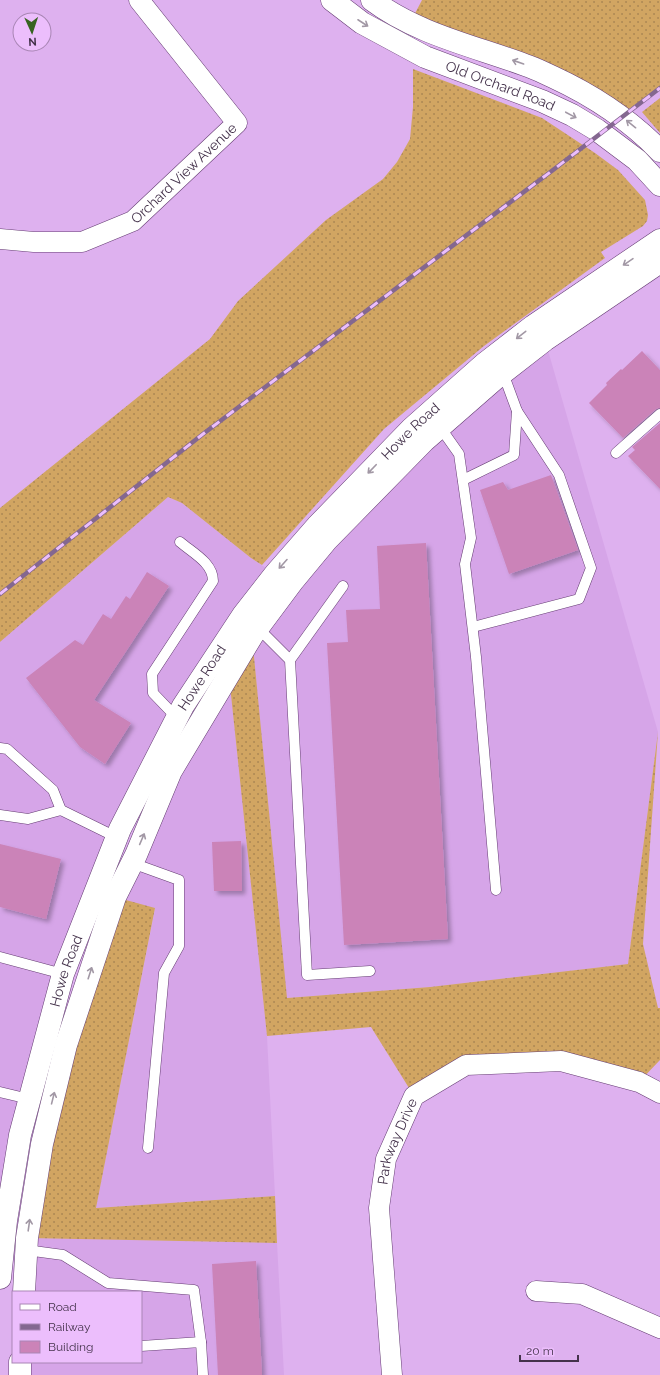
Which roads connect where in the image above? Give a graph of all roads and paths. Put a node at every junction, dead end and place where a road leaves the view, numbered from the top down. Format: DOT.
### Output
graph roads {
  1 [pos="139,0"];
  2 [pos="332,0"];
  3 [pos="372,0"];
  4 [pos="660,150"];
  5 [pos="660,185"];
  6 [pos="0,239"];
  7 [pos="660,240"];
  8 [pos="660,262"];
  9 [pos="503,373"];
  10 [pos="517,411"];
  11 [pos="660,414"];
  12 [pos="440,427"];
  13 [pos="616,453"];
  14 [pos="463,480"];
  15 [pos="180,542"];
  16 [pos="343,586"];
  17 [pos="472,627"];
  18 [pos="258,628"];
  19 [pos="290,660"];
  20 [pos="177,718"];
  21 [pos="0,748"];
  22 [pos="61,810"];
  23 [pos="0,815"];
  24 [pos="116,836"];
  25 [pos="132,863"];
  26 [pos="496,890"];
  27 [pos="0,957"];
  28 [pos="370,971"];
  29 [pos="63,974"];
  30 [pos="0,1092"];
  31 [pos="660,1093"];
  32 [pos="29,1099"];
  33 [pos="148,1148"];
  34 [pos="3,1220"];
  35 [pos="26,1250"];
  36 [pos="0,1278"];
  37 [pos="24,1291"];
  38 [pos="536,1291"];
  39 [pos="660,1328"];
  40 [pos="201,1342"];
  41 [pos="142,1346"];
  42 [pos="20,1363"];
  43 [pos="20,1375"];
  44 [pos="203,1375"];
  45 [pos="392,1375"];
  1 -- 6 [label="street, Orchard View Avenue"];
  2 -- 5 [label="street, Old Orchard Road, one-way"];
  4 -- 3 [label="street, Old Orchard Road, one-way"];
  7 -- 20 [label="street, Howe Road, one-way"];
  8 -- 9 [label="street, Howe Road"];
  9 -- 10 [label="lane"];
  9 -- 12 [label="street, Howe Road"];
  10 -- 14 [label="lane"];
  10 -- 17 [label="lane"];
  11 -- 13 [label="lane"];
  12 -- 14 [label="lane"];
  12 -- 18 [label="street, Howe Road"];
  14 -- 17 [label="lane"];
  15 -- 20 [label="lane"];
  16 -- 19 [label="lane"];
  17 -- 26 [label="lane"];
  18 -- 19 [label="lane"];
  25 -- 18 [label="street, Howe Road, one-way"];
  19 -- 28 [label="lane"];
  20 -- 24 [label="street, Howe Road"];
  21 -- 22 [label="lane"];
  22 -- 23 [label="lane"];
  22 -- 24 [label="lane"];
  24 -- 29 [label="street, Howe Road"];
  25 -- 33 [label="lane"];
  35 -- 25 [label="street, Howe Road, one-way"];
  27 -- 29 [label="lane"];
  29 -- 32 [label="street, Howe Road"];
  30 -- 32 [label="lane"];
  31 -- 45 [label="street, Parkway Drive"];
  32 -- 34 [label="street, Howe Road"];
  34 -- 36 [label="street, Howe Road"];
  35 -- 37 [label="street, Howe Road"];
  35 -- 40 [label="lane"];
  38 -- 39 [label="street"];
  40 -- 41 [label="lane"];
  40 -- 44 [label="lane"];
  42 -- 43 [label="street"];
}
